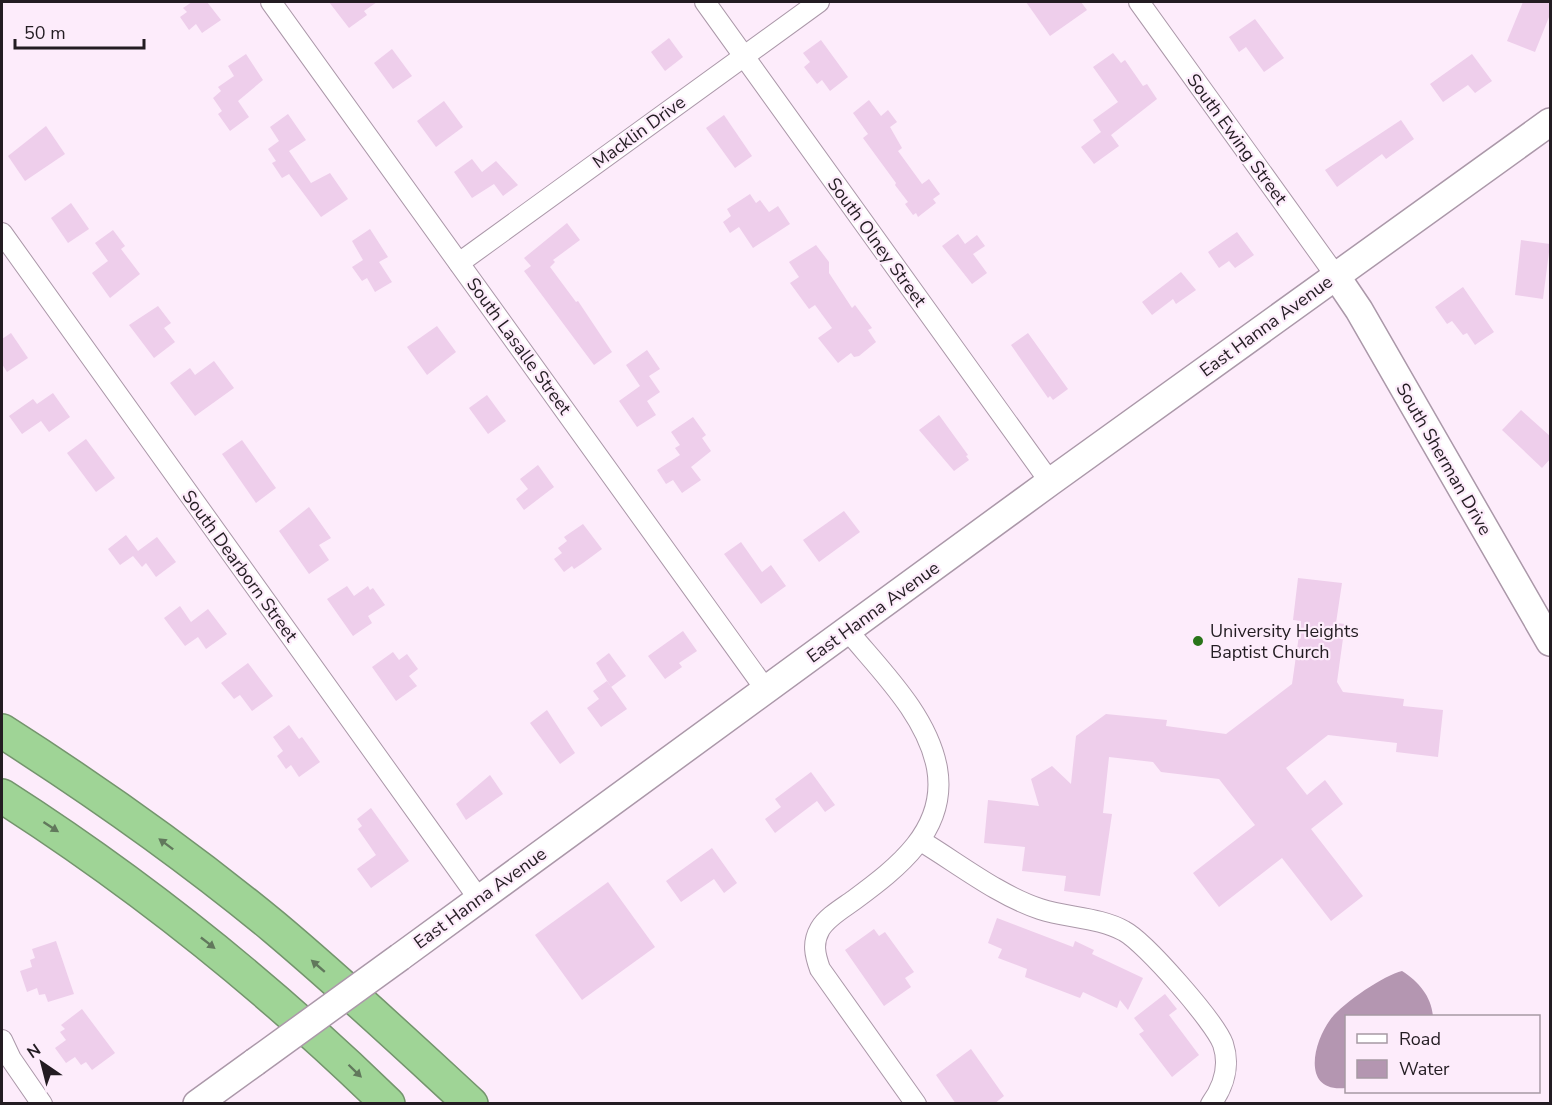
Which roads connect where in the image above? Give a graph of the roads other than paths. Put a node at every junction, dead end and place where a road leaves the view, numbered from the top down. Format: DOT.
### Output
graph roads {
  1 [pos="271,2"];
  2 [pos="705,2"];
  3 [pos="819,2"];
  4 [pos="1139,2"];
  5 [pos="744,56"];
  6 [pos="1549,126"];
  7 [pos="2,233"];
  8 [pos="459,263"];
  9 [pos="1336,276"];
  10 [pos="1050,482"];
  11 [pos="848,631"];
  12 [pos="1551,642"];
  13 [pos="766,690"];
  14 [pos="2,731"];
  15 [pos="2,796"];
  16 [pos="921,841"];
  17 [pos="479,899"];
  18 [pos="369,1010"];
  19 [pos="2,1041"];
  20 [pos="42,1104"];
  21 [pos="197,1104"];
  22 [pos="388,1104"];
  23 [pos="471,1104"];
  24 [pos="483,1104"];
  25 [pos="916,1104"];
  26 [pos="1211,1104"];
  1 -- 8 [label="street, South Lasalle Street"];
  2 -- 5 [label="street, South Olney Street"];
  3 -- 5 [label="street, Macklin Drive"];
  4 -- 9 [label="street, South Ewing Street"];
  5 -- 8 [label="street, Macklin Drive"];
  5 -- 10 [label="street, South Olney Street"];
  6 -- 9 [label="main road, East Hanna Avenue"];
  7 -- 17 [label="street, South Dearborn Street"];
  8 -- 13 [label="street, South Lasalle Street"];
  9 -- 10 [label="main road, East Hanna Avenue"];
  9 -- 12 [label="main road, South Sherman Drive"];
  10 -- 11 [label="main road, East Hanna Avenue"];
  11 -- 13 [label="main road, East Hanna Avenue"];
  11 -- 16 [label="street"];
  13 -- 17 [label="main road, East Hanna Avenue"];
  18 -- 14 [label="highway, one-way"];
  15 -- 22 [label="highway, one-way"];
  16 -- 25 [label="street"];
  16 -- 26 [label="street"];
  17 -- 21 [label="main road, East Hanna Avenue, bridge"];
  18 -- 23 [label="highway"];
  18 -- 24 [label="highway"];
  19 -- 20 [label="street"];
}
